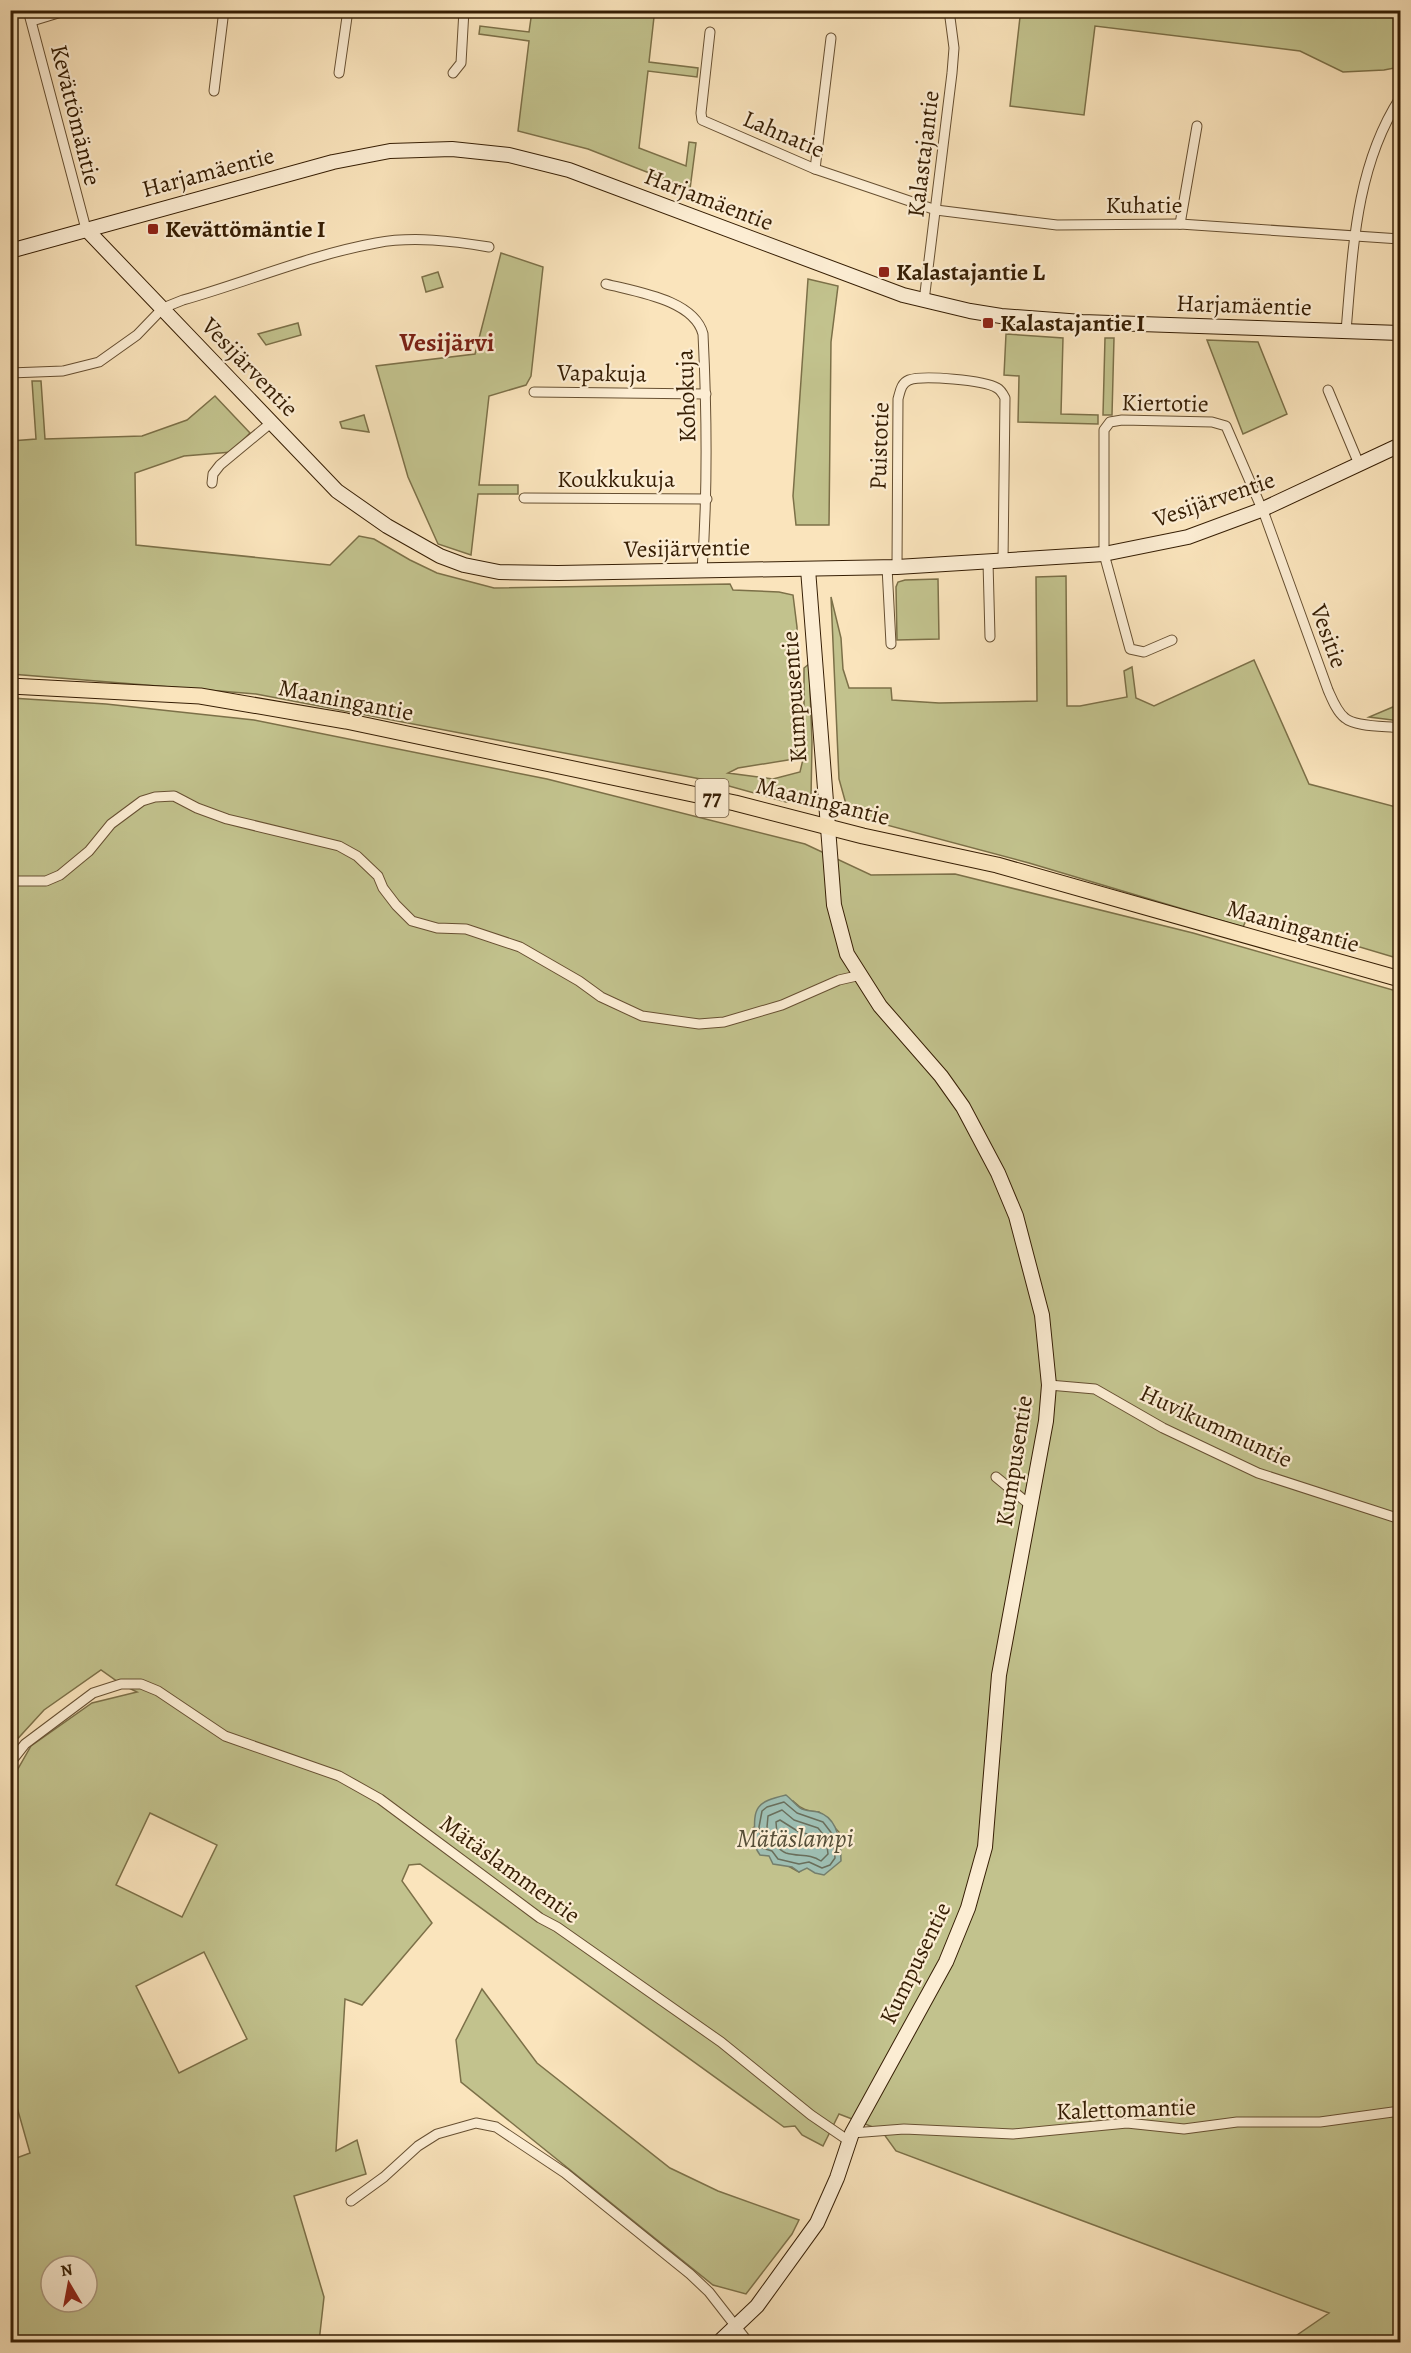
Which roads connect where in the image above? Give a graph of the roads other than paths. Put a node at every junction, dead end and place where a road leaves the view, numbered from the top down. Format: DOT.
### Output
graph roads {
  1 [pos="28,10"];
  2 [pos="68,10"];
  3 [pos="224,10"];
  4 [pos="348,10"];
  5 [pos="464,10"];
  6 [pos="950,10"];
  7 [pos="32,21"];
  8 [pos="710,32"];
  9 [pos="831,38"];
  10 [pos="339,73"];
  11 [pos="453,73"];
  12 [pos="214,91"];
  13 [pos="1401,98"];
  14 [pos="1197,126"];
  15 [pos="815,169"];
  16 [pos="936,210"];
  17 [pos="1180,224"];
  18 [pos="86,229"];
  19 [pos="1353,236"];
  20 [pos="1401,239"];
  21 [pos="489,247"];
  22 [pos="10,250"];
  23 [pos="606,284"];
  24 [pos="924,301"];
  25 [pos="163,308"];
  26 [pos="1346,331"];
  27 [pos="1401,333"];
  28 [pos="10,373"];
  29 [pos="1328,390"];
  30 [pos="534,392"];
  31 [pos="706,394"];
  32 [pos="272,422"];
  33 [pos="1401,445"];
  34 [pos="1359,464"];
  35 [pos="212,483"];
  36 [pos="524,498"];
  37 [pos="707,499"];
  38 [pos="1261,510"];
  39 [pos="1104,554"];
  40 [pos="1003,561"];
  41 [pos="988,562"];
  42 [pos="892,567"];
  43 [pos="808,569"];
  44 [pos="702,570"];
  45 [pos="990,637"];
  46 [pos="1172,640"];
  47 [pos="891,644"];
  48 [pos="10,686"];
  49 [pos="1401,728"];
  50 [pos="826,826"];
  51 [pos="10,881"];
  52 [pos="861,975"];
  53 [pos="1401,979"];
  54 [pos="1049,1385"];
  55 [pos="996,1477"];
  56 [pos="1030,1505"];
  57 [pos="1401,1519"];
  58 [pos="10,1763"];
  59 [pos="1401,2111"];
  60 [pos="851,2137"];
  61 [pos="351,2201"];
  62 [pos="735,2328"];
  63 [pos="719,2343"];
  64 [pos="748,2343"];
  1 -- 7 [label="street, Kevättömäntie"];
  2 -- 7 [label="street"];
  3 -- 12 [label="street"];
  4 -- 10 [label="street"];
  5 -- 11 [label="street"];
  6 -- 16 [label="street, Kalastajantie"];
  7 -- 18 [label="street, Kevättömäntie"];
  8 -- 15 [label="street, Lahnatie"];
  9 -- 15 [label="street"];
  13 -- 19 [label="street"];
  14 -- 17 [label="street"];
  15 -- 16 [label="street, Lahnatie"];
  16 -- 17 [label="street, Kuhatie"];
  16 -- 24 [label="street, Kalastajantie"];
  17 -- 19 [label="street, Kuhatie"];
  18 -- 22 [label="street, Harjamäentie"];
  18 -- 24 [label="street, Harjamäentie"];
  18 -- 25 [label="street, Vesijärventie"];
  19 -- 20 [label="street, Kuhatie"];
  19 -- 26 [label="street"];
  21 -- 25 [label="street"];
  23 -- 31 [label="street, Kohokuja"];
  24 -- 26 [label="street, Harjamäentie"];
  25 -- 28 [label="street"];
  25 -- 32 [label="street, Vesijärventie"];
  26 -- 27 [label="street, Harjamäentie"];
  29 -- 34 [label="street"];
  30 -- 31 [label="street, Vapakuja"];
  31 -- 37 [label="street, Kohokuja"];
  32 -- 35 [label="street"];
  32 -- 44 [label="street, Vesijärventie"];
  33 -- 34 [label="street, Vesijärventie"];
  34 -- 38 [label="street, Vesijärventie"];
  36 -- 37 [label="street, Koukkukuja"];
  37 -- 44 [label="street, Kohokuja"];
  38 -- 39 [label="street, Vesijärventie"];
  38 -- 39 [label="street, Kiertotie"];
  38 -- 49 [label="street, Vesitie"];
  39 -- 40 [label="street, Vesijärventie"];
  39 -- 46 [label="street"];
  40 -- 41 [label="street, Vesijärventie"];
  40 -- 42 [label="street, Puistotie"];
  41 -- 42 [label="street, Vesijärventie"];
  41 -- 45 [label="street"];
  42 -- 43 [label="street, Vesijärventie"];
  42 -- 47 [label="street"];
  43 -- 44 [label="street, Vesijärventie"];
  43 -- 50 [label="street, Kumpusentie"];
  48 -- 50 [label="main road, Maaningantie / 77"];
  50 -- 52 [label="street, Kumpusentie"];
  50 -- 53 [label="main road, Maaningantie / 77"];
  51 -- 52 [label="street"];
  52 -- 54 [label="street, Kumpusentie"];
  54 -- 56 [label="street, Kumpusentie"];
  54 -- 57 [label="street, Huvikummuntie"];
  55 -- 56 [label="street"];
  56 -- 60 [label="street, Kumpusentie"];
  58 -- 60 [label="street, Mätäslammentie"];
  59 -- 60 [label="street, Kalettomantie"];
  60 -- 62 [label="street, Kumpusentie"];
  61 -- 62 [label="street"];
  62 -- 63 [label="street, Kumpusentie"];
  62 -- 64 [label="street"];
}
